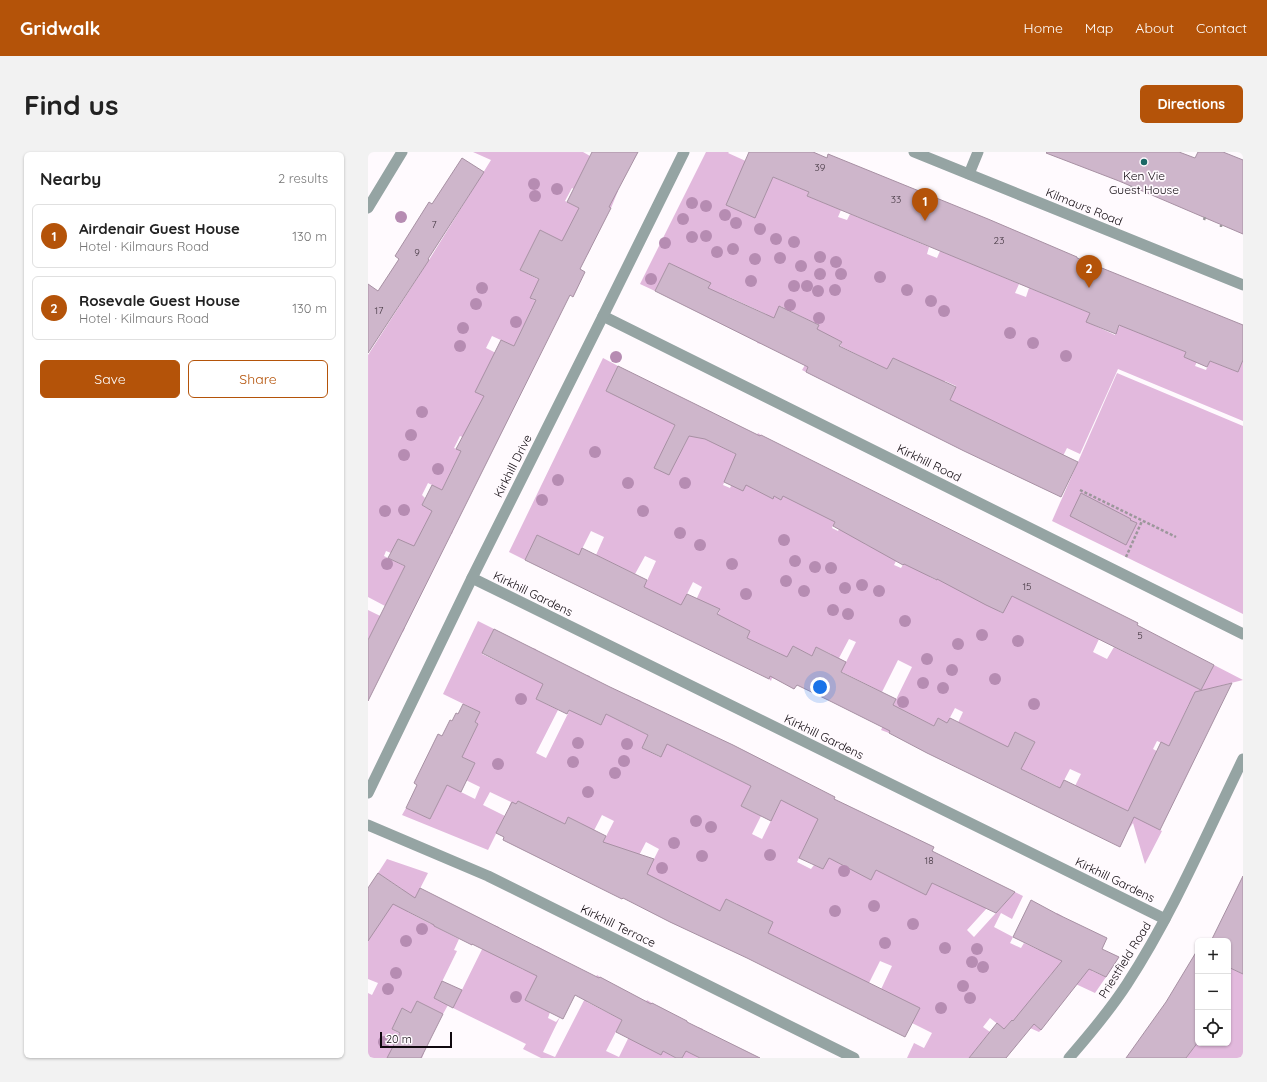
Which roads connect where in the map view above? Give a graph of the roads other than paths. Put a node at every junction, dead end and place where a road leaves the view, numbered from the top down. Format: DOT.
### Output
graph roads {
  1 [pos="402,152"];
  2 [pos="684,152"];
  3 [pos="914,152"];
  4 [pos="978,152"];
  5 [pos="969,174"];
  6 [pos="368,208"];
  7 [pos="1243,285"];
  8 [pos="603,316"];
  9 [pos="472,578"];
  10 [pos="1243,634"];
  11 [pos="1243,759"];
  12 [pos="368,793"];
  13 [pos="368,825"];
  14 [pos="1165,919"];
  15 [pos="854,1058"];
  16 [pos="1069,1058"];
  1 -- 6 [label="street"];
  2 -- 8 [label="street, Kirkhill Drive"];
  3 -- 5 [label="street, Kilmaurs Road"];
  4 -- 5 [label="street"];
  5 -- 7 [label="street, Kilmaurs Road"];
  8 -- 9 [label="street, Kirkhill Drive"];
  8 -- 10 [label="street, Kirkhill Road"];
  9 -- 12 [label="street, Kirkhill Drive"];
  9 -- 14 [label="street, Kirkhill Gardens"];
  11 -- 14 [label="street, Priestfield Road"];
  13 -- 15 [label="street, Kirkhill Terrace"];
  14 -- 16 [label="street, Priestfield Road"];
}
